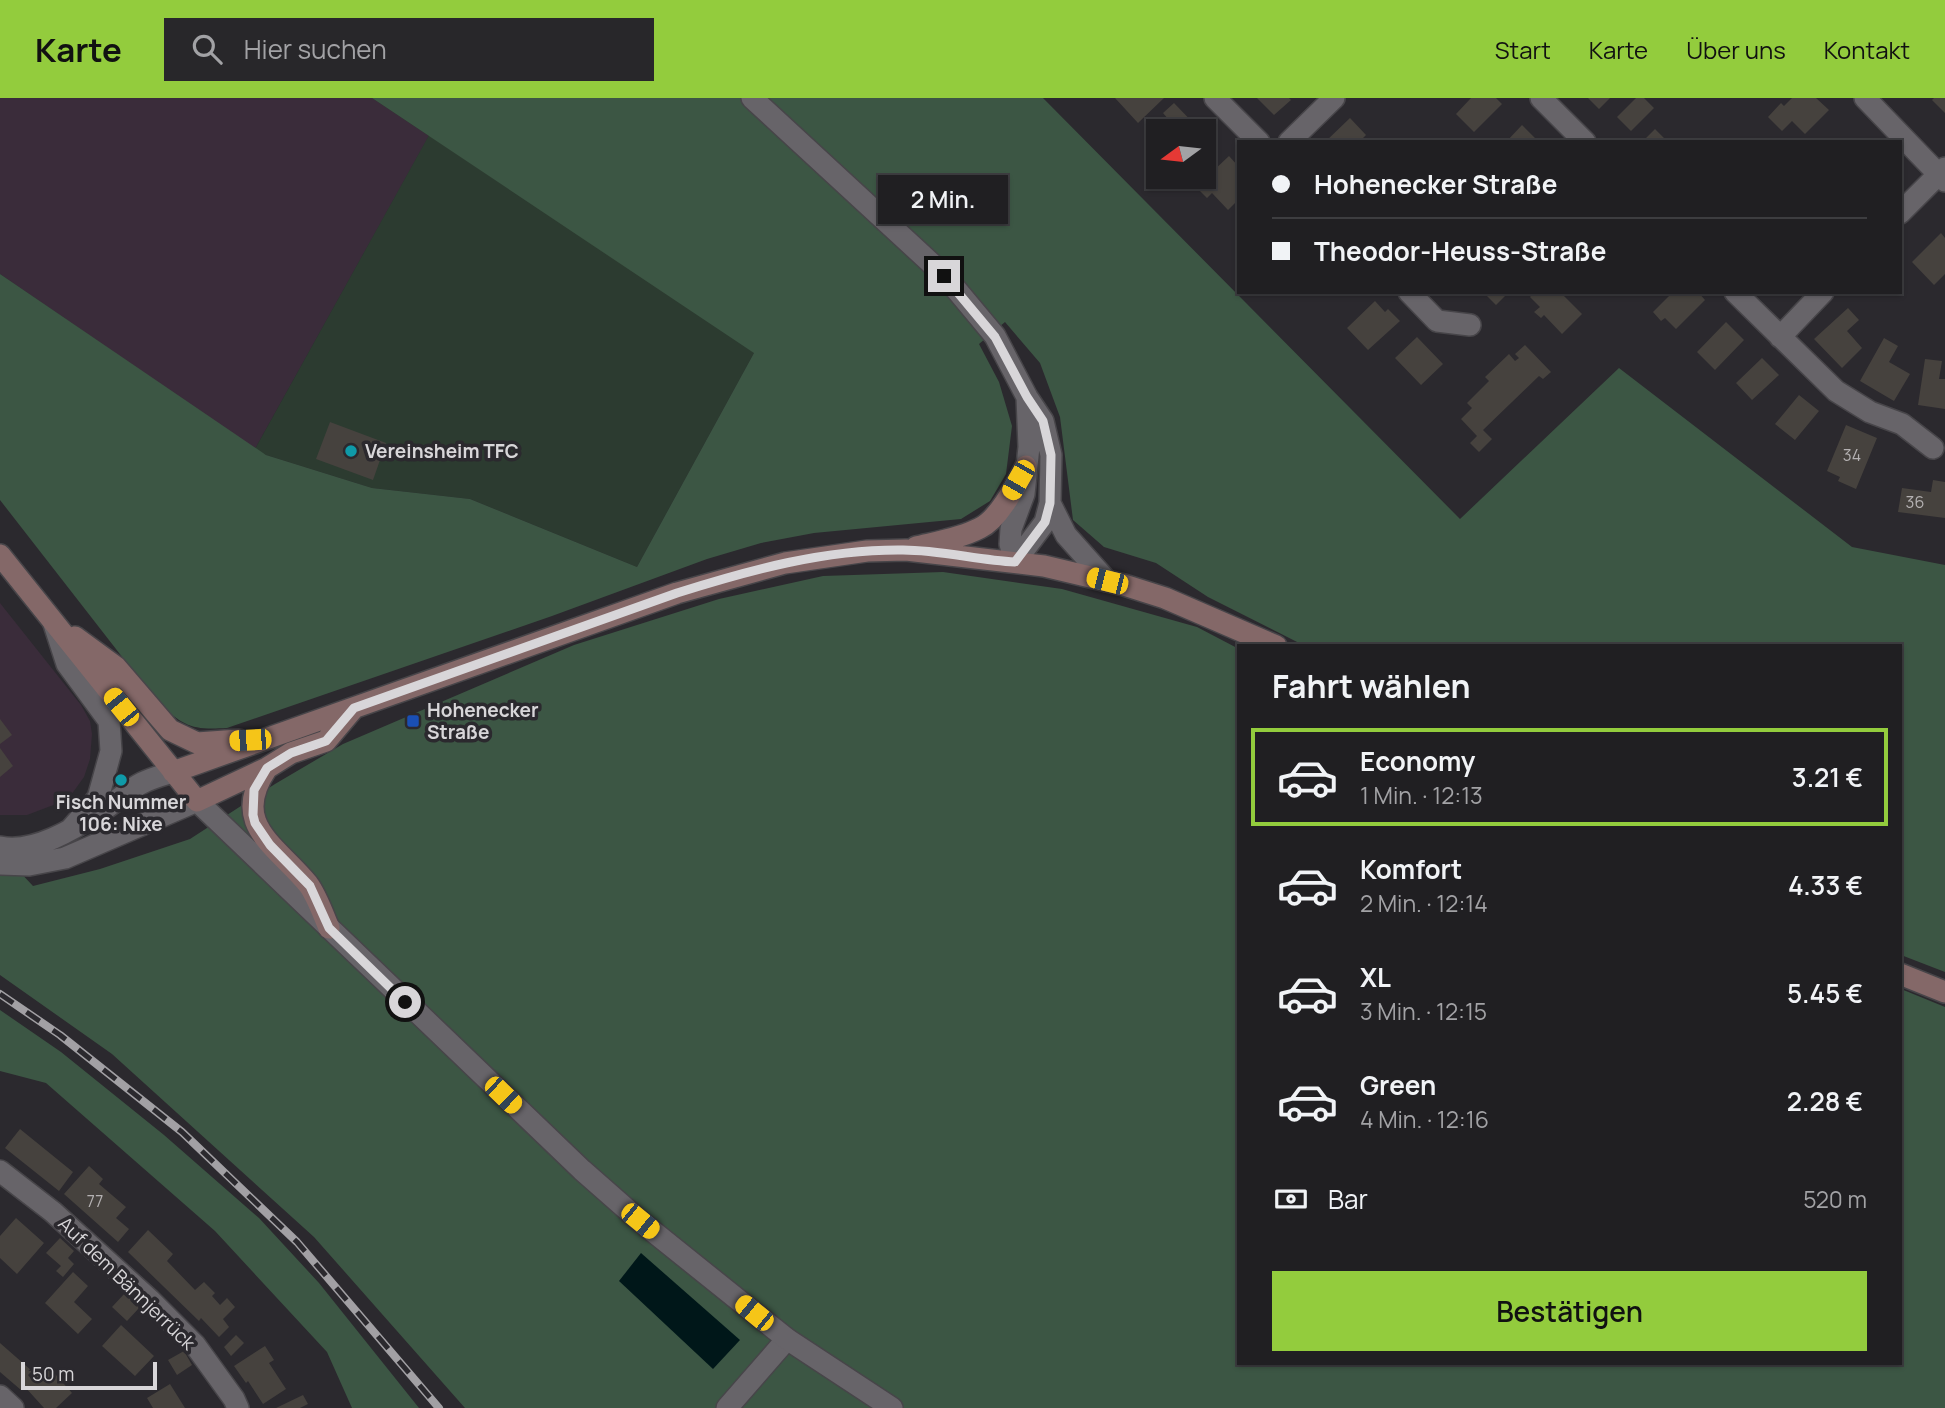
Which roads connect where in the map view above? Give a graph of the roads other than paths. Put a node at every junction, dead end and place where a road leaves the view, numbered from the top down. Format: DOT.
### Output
graph roads {
  1 [pos="752,98"];
  2 [pos="1215,98"];
  3 [pos="1334,98"];
  4 [pos="1541,98"];
  5 [pos="1865,98"];
  6 [pos="1257,140"];
  7 [pos="1291,140"];
  8 [pos="1583,140"];
  9 [pos="1943,174"];
  10 [pos="1902,211"];
  11 [pos="1411,294"];
  12 [pos="1737,294"];
  13 [pos="1822,294"];
  14 [pos="1470,325"];
  15 [pos="1780,337"];
  16 [pos="1027,397"];
  17 [pos="1933,448"];
  18 [pos="1026,466"];
  19 [pos="1050,503"];
  20 [pos="906,550"];
  21 [pos="0,555"];
  22 [pos="1015,562"];
  23 [pos="1107,581"];
  24 [pos="53,622"];
  25 [pos="1271,644"];
  26 [pos="354,708"];
  27 [pos="265,739"];
  28 [pos="267,768"];
  29 [pos="173,772"];
  30 [pos="197,801"];
  31 [pos="71,829"];
  32 [pos="0,847"];
  33 [pos="0,864"];
  34 [pos="329,928"];
  35 [pos="1902,975"];
  36 [pos="1945,992"];
  37 [pos="0,1171"];
  38 [pos="787,1339"];
  39 [pos="0,1396"];
  40 [pos="13,1408"];
  41 [pos="238,1408"];
  42 [pos="727,1408"];
  43 [pos="892,1408"];
  1 -- 16 [label="street"];
  2 -- 6 [label="street"];
  3 -- 7 [label="street"];
  4 -- 8 [label="street"];
  5 -- 9 [label="street"];
  9 -- 10 [label="street"];
  11 -- 14 [label="street"];
  12 -- 15 [label="street"];
  13 -- 15 [label="street"];
  15 -- 17 [label="street"];
  16 -- 18 [label="street"];
  16 -- 19 [label="street"];
  18 -- 20 [label="main road"];
  18 -- 22 [label="street"];
  19 -- 22 [label="street"];
  19 -- 23 [label="street"];
  20 -- 22 [label="main road"];
  20 -- 26 [label="main road"];
  21 -- 24 [label="main road"];
  22 -- 23 [label="main road"];
  23 -- 25 [label="main road"];
  24 -- 27 [label="main road"];
  24 -- 29 [label="main road"];
  24 -- 31 [label="street"];
  26 -- 27 [label="main road"];
  26 -- 28 [label="main road"];
  27 -- 29 [label="main road"];
  28 -- 30 [label="main road"];
  28 -- 34 [label="main road"];
  29 -- 30 [label="main road"];
  29 -- 31 [label="street"];
  30 -- 33 [label="street"];
  30 -- 34 [label="street"];
  31 -- 32 [label="street"];
  34 -- 38 [label="street"];
  35 -- 36 [label="main road"];
  37 -- 41 [label="street, Auf dem Bännjerrück"];
  38 -- 42 [label="street"];
  38 -- 43 [label="street"];
  39 -- 40 [label="street"];
}
